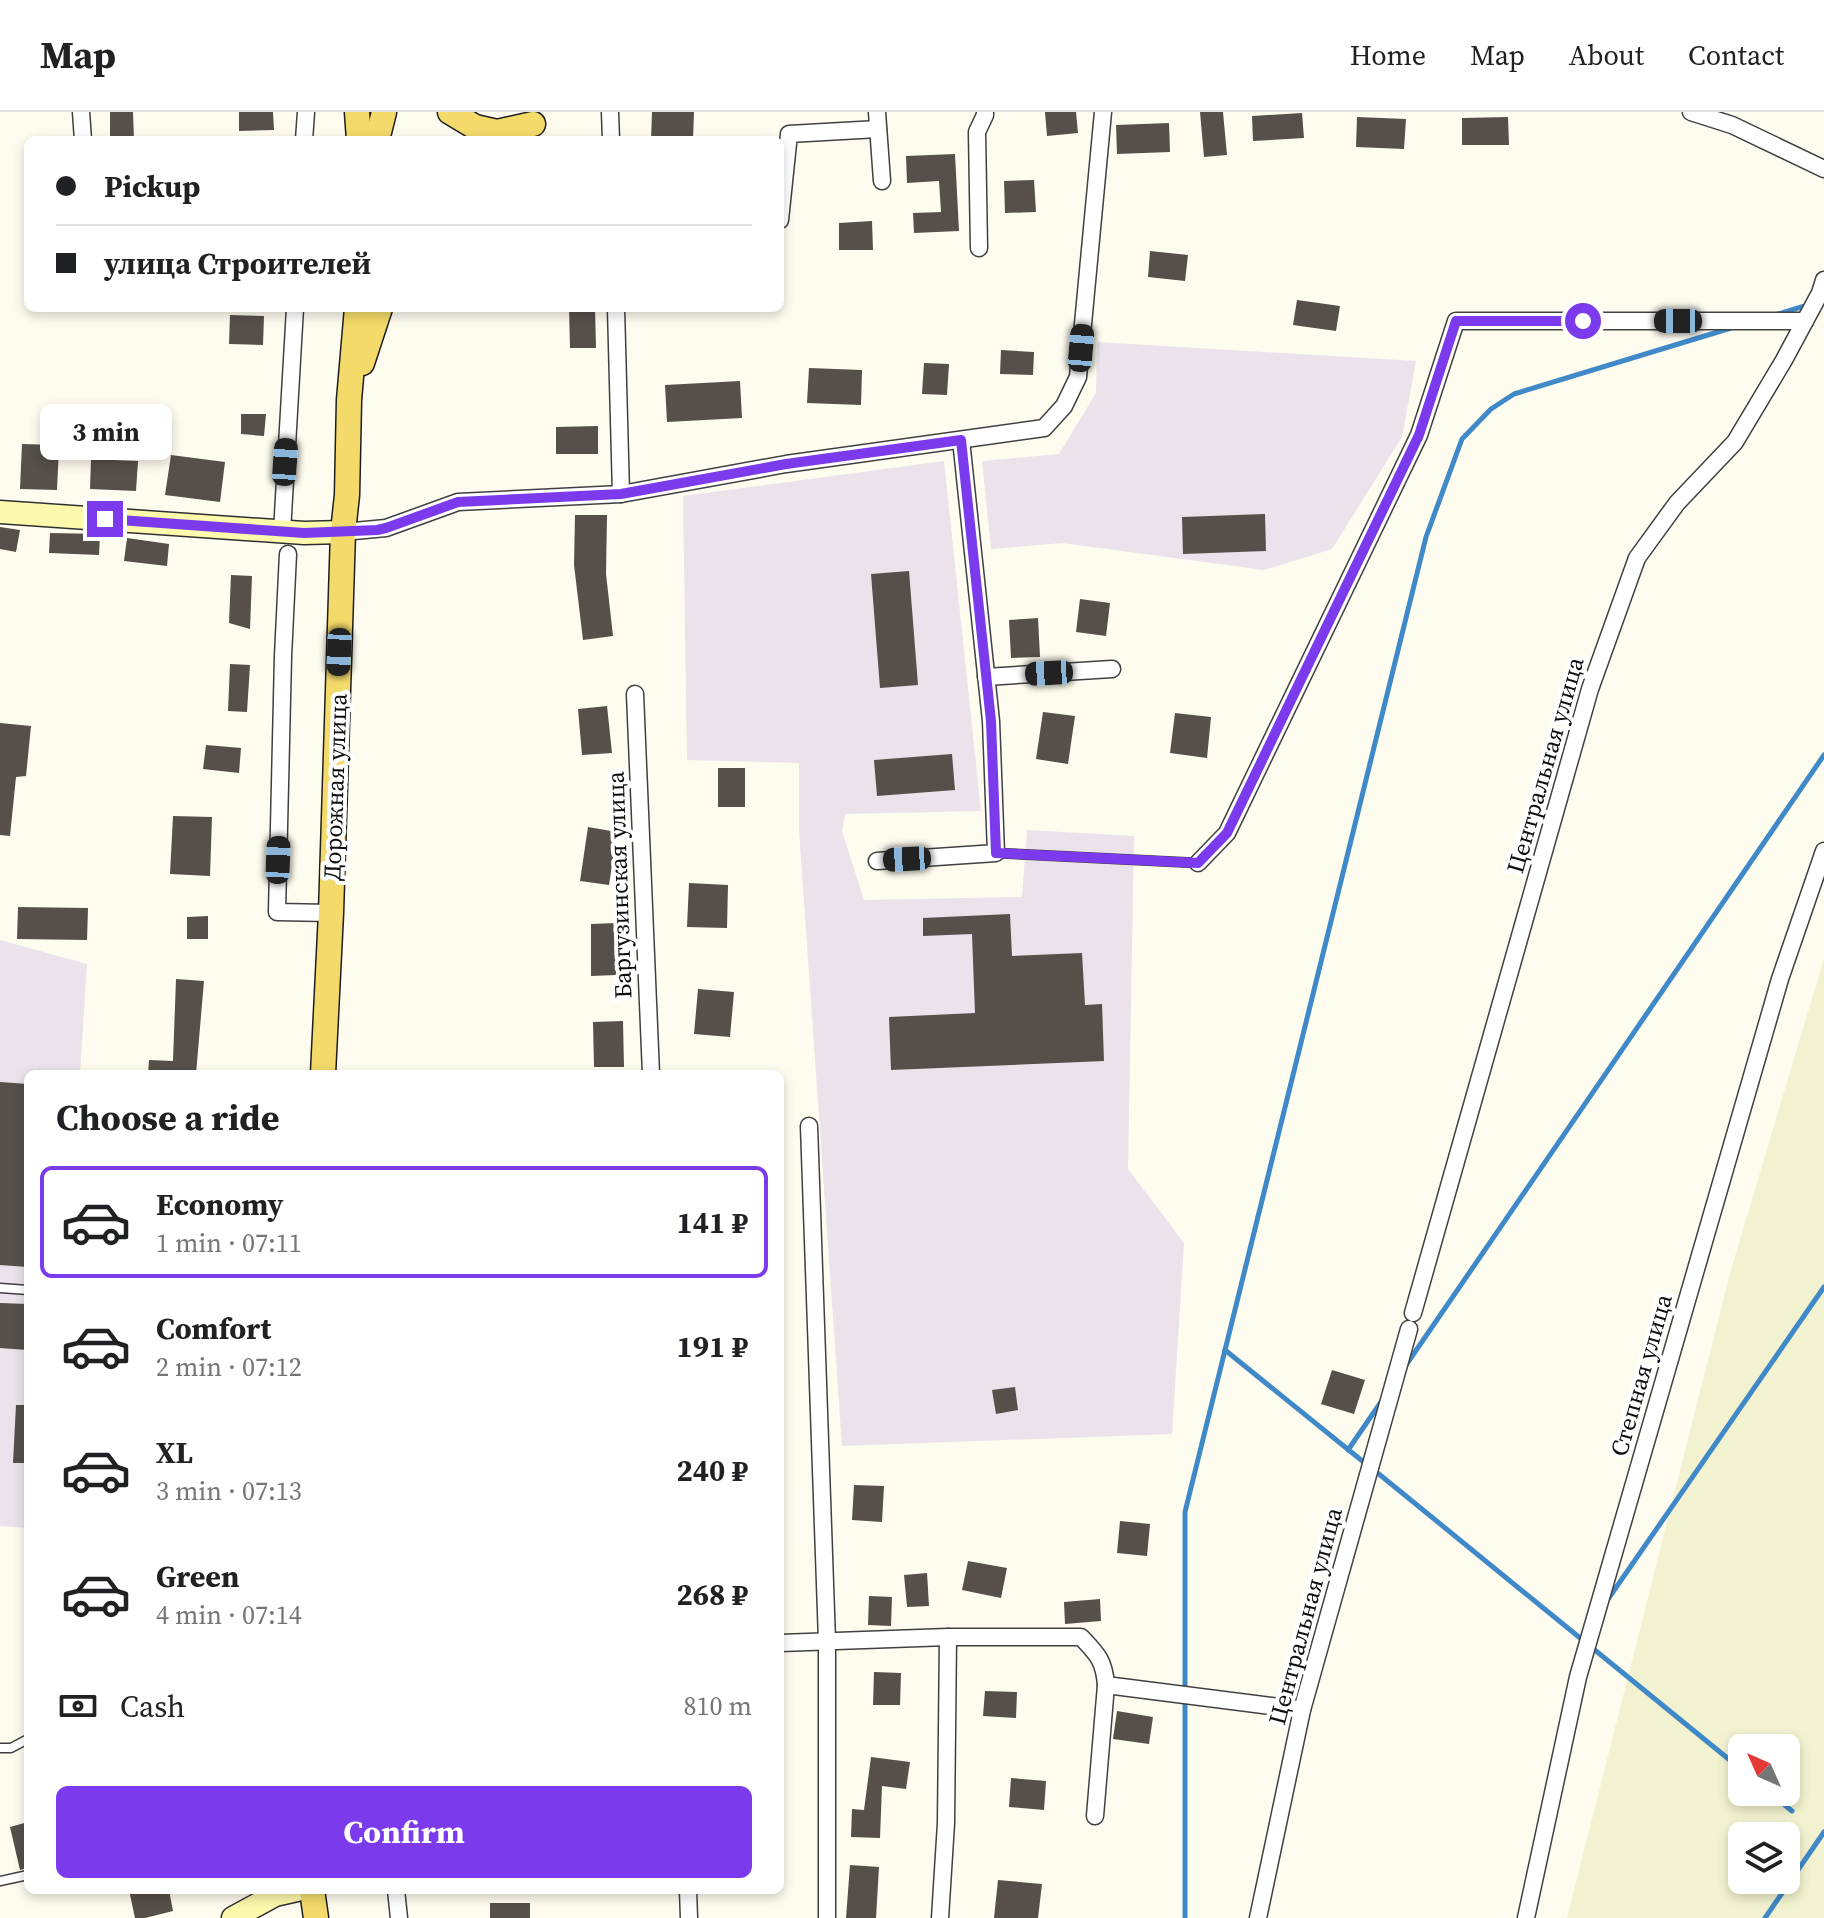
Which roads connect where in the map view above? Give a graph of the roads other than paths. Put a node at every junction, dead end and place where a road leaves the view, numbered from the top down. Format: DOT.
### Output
graph roads {
  1 [pos="81,112"];
  2 [pos="306,112"];
  3 [pos="357,112"];
  4 [pos="368,112"];
  5 [pos="384,112"];
  6 [pos="450,112"];
  7 [pos="610,112"];
  8 [pos="985,112"];
  9 [pos="1103,112"];
  10 [pos="1691,112"];
  11 [pos="540,118"];
  12 [pos="877,120"];
  13 [pos="83,136"];
  14 [pos="304,136"];
  15 [pos="360,136"];
  16 [pos="362,136"];
  17 [pos="378,136"];
  18 [pos="515,136"];
  19 [pos="611,136"];
  20 [pos="1824,169"];
  21 [pos="882,181"];
  22 [pos="784,182"];
  23 [pos="979,248"];
  24 [pos="1824,280"];
  25 [pos="295,312"];
  26 [pos="357,312"];
  27 [pos="379,312"];
  28 [pos="616,312"];
  29 [pos="1805,321"];
  30 [pos="349,400"];
  31 [pos="961,440"];
  32 [pos="621,494"];
  33 [pos="0,512"];
  34 [pos="282,532"];
  35 [pos="343,532"];
  36 [pos="288,554"];
  37 [pos="1112,669"];
  38 [pos="986,677"];
  39 [pos="635,694"];
  40 [pos="1824,851"];
  41 [pos="996,853"];
  42 [pos="877,861"];
  43 [pos="1198,863"];
  44 [pos="331,913"];
  45 [pos="323,1070"];
  46 [pos="651,1070"];
  47 [pos="809,1126"];
  48 [pos="0,1288"];
  49 [pos="24,1290"];
  50 [pos="948,1637"];
  51 [pos="827,1641"];
  52 [pos="784,1643"];
  53 [pos="1106,1685"];
  54 [pos="1302,1710"];
  55 [pos="24,1741"];
  56 [pos="0,1748"];
  57 [pos="1095,1816"];
  58 [pos="24,1876"];
  59 [pos="0,1881"];
  60 [pos="279,1894"];
  61 [pos="313,1894"];
  62 [pos="396,1894"];
  63 [pos="688,1894"];
  64 [pos="233,1918"];
  65 [pos="316,1918"];
  66 [pos="399,1918"];
  67 [pos="689,1918"];
  68 [pos="827,1918"];
  69 [pos="940,1918"];
  70 [pos="1258,1918"];
  71 [pos="1526,1918"];
  1 -- 13 [label="street"];
  2 -- 14 [label="street"];
  3 -- 15 [label="main road"];
  4 -- 16 [label="main road"];
  5 -- 17 [label="main road"];
  6 -- 11 [label="main road"];
  7 -- 19 [label="street"];
  8 -- 23 [label="street"];
  9 -- 31 [label="street"];
  10 -- 20 [label="street"];
  11 -- 18 [label="main road"];
  12 -- 21 [label="street"];
  12 -- 22 [label="street"];
  24 -- 29 [label="street, Центральная улица"];
  25 -- 34 [label="street"];
  26 -- 30 [label="main road, Дорожная улица"];
  27 -- 30 [label="main road"];
  28 -- 32 [label="street"];
  29 -- 43 [label="street"];
  29 -- 54 [label="street, Центральная улица"];
  30 -- 35 [label="main road, Дорожная улица"];
  31 -- 32 [label="street"];
  31 -- 38 [label="street"];
  32 -- 35 [label="street"];
  33 -- 34 [label="street"];
  34 -- 35 [label="street"];
  35 -- 44 [label="main road, Дорожная улица"];
  36 -- 44 [label="street"];
  37 -- 38 [label="street"];
  38 -- 41 [label="street"];
  39 -- 46 [label="street, Баргузинская улица"];
  40 -- 71 [label="street, Степная улица"];
  41 -- 42 [label="street"];
  41 -- 43 [label="lane"];
  44 -- 45 [label="main road, Дорожная улица"];
  47 -- 51 [label="street"];
  48 -- 49 [label="lane"];
  50 -- 51 [label="street"];
  50 -- 53 [label="street"];
  50 -- 69 [label="street"];
  51 -- 52 [label="street"];
  51 -- 68 [label="street"];
  53 -- 54 [label="street"];
  53 -- 57 [label="street"];
  54 -- 70 [label="street, Центральная улица"];
  55 -- 56 [label="lane"];
  58 -- 59 [label="lane"];
  60 -- 64 [label="street"];
  61 -- 65 [label="main road"];
  62 -- 66 [label="street"];
  63 -- 67 [label="street"];
}
